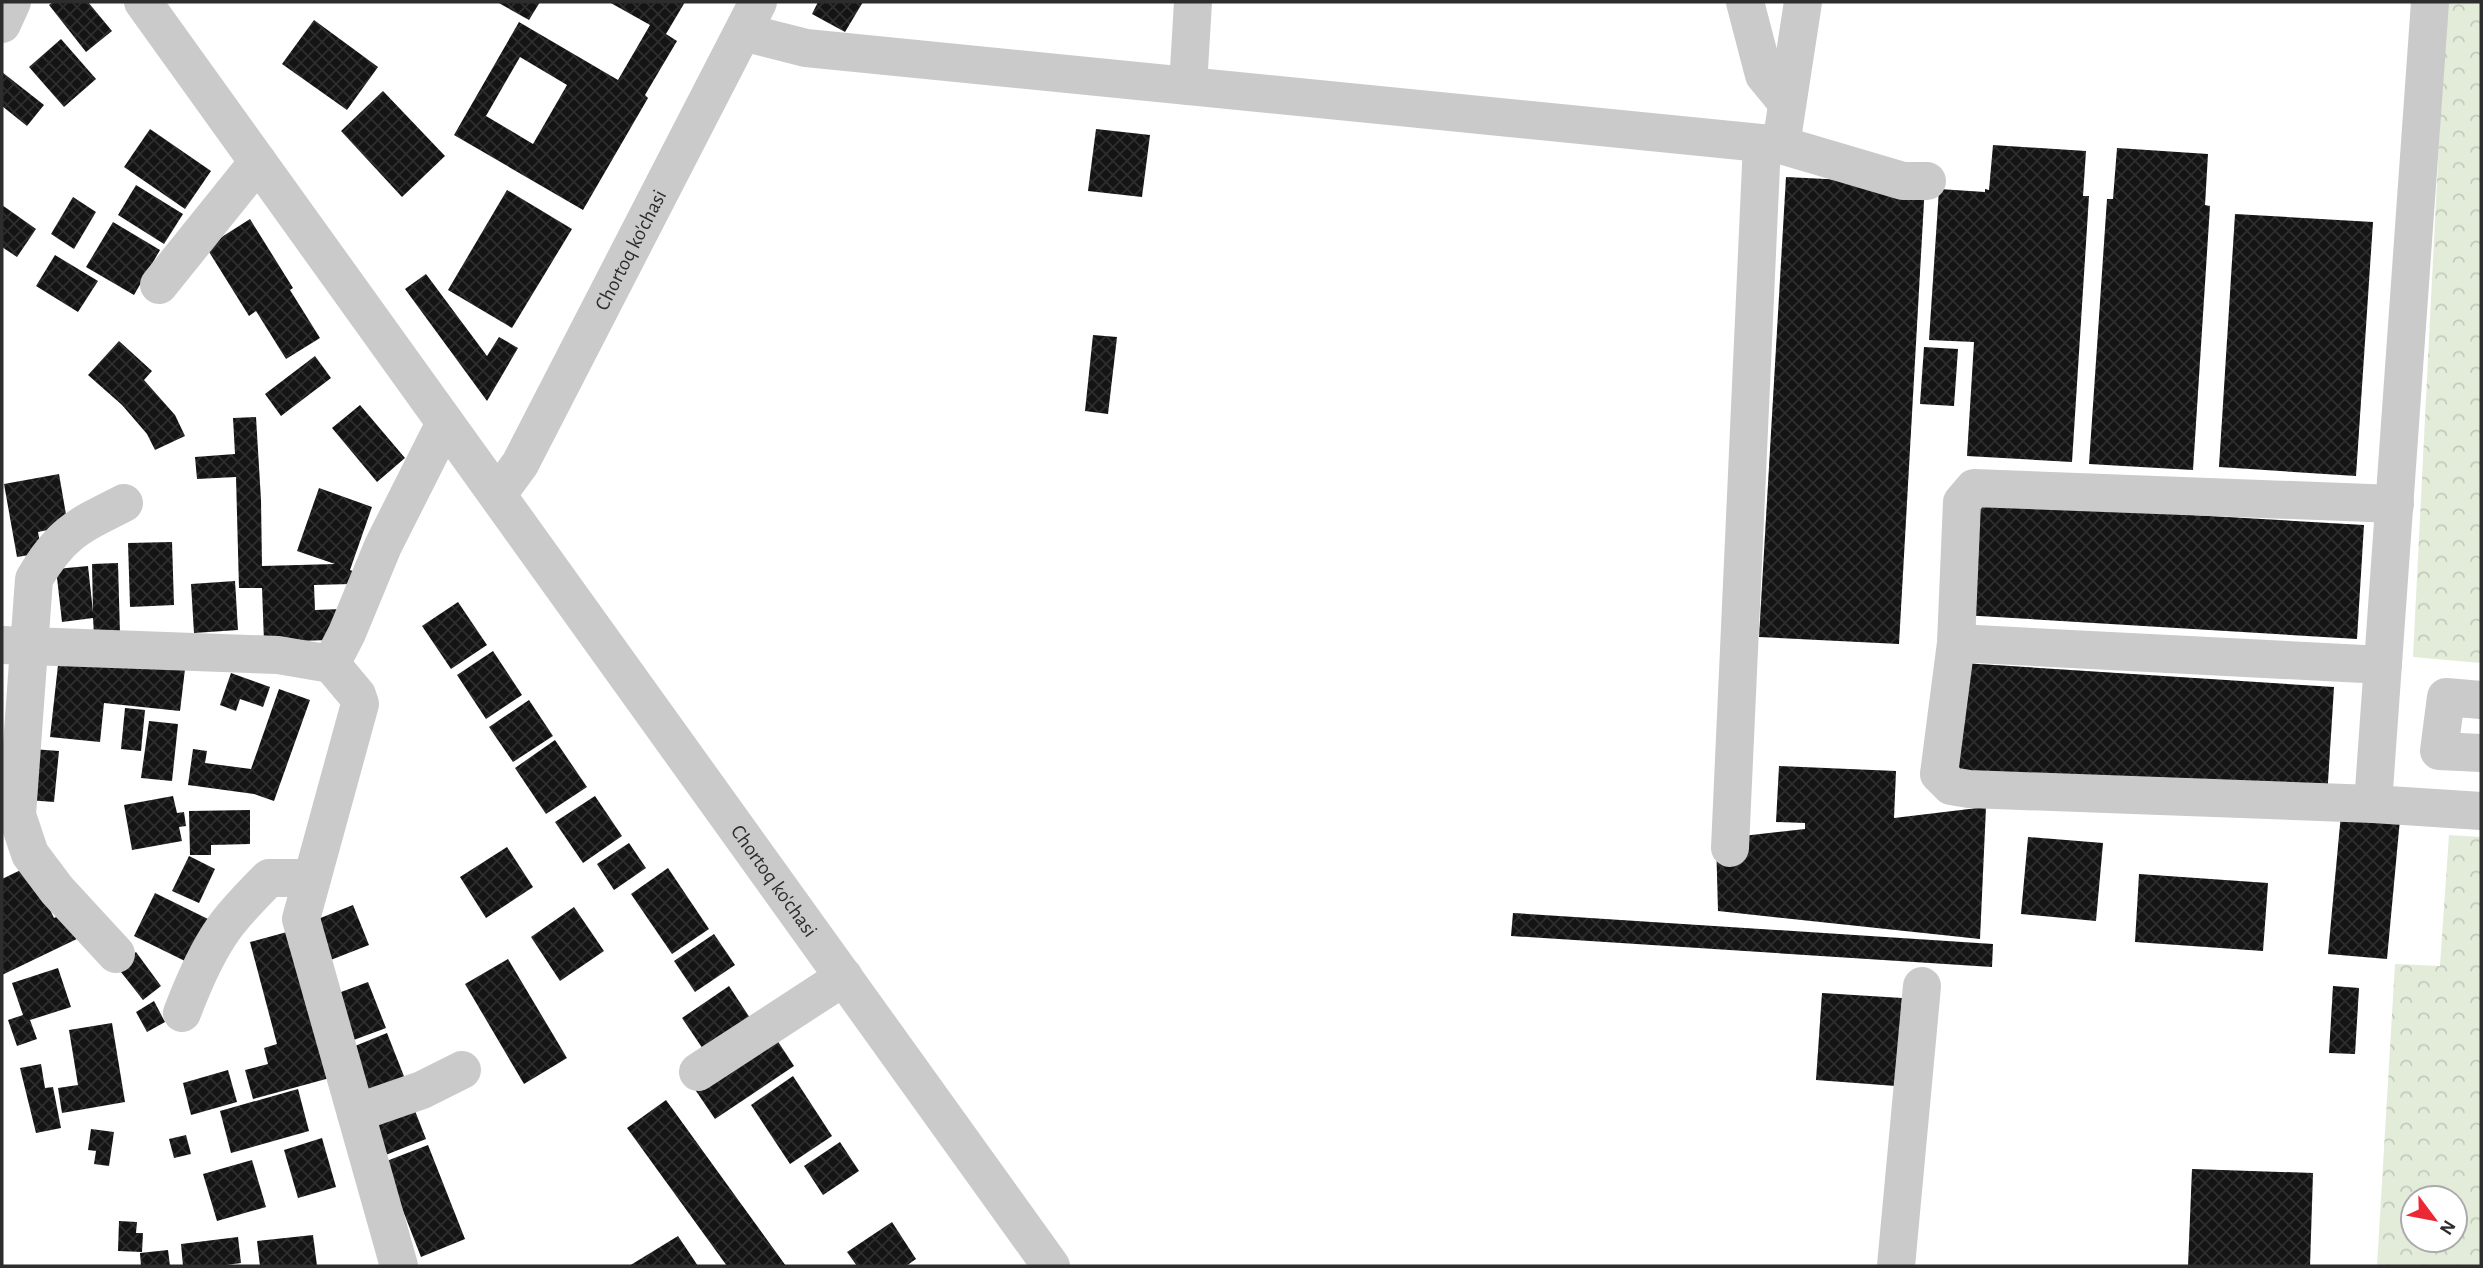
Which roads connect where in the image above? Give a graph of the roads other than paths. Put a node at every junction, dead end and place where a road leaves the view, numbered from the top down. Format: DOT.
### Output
graph roads {
  1 [pos="12,2"];
  2 [pos="143,2"];
  3 [pos="1193,2"];
  4 [pos="1745,2"];
  5 [pos="1803,2"];
  6 [pos="2430,2"];
  7 [pos="750,17"];
  8 [pos="2,24"];
  9 [pos="1188,86"];
  10 [pos="1787,103"];
  11 [pos="1771,144"];
  12 [pos="258,162"];
  13 [pos="1927,181"];
  14 [pos="159,285"];
  15 [pos="445,423"];
  16 [pos="498,494"];
  17 [pos="124,503"];
  18 [pos="2395,504"];
  19 [pos="1956,643"];
  20 [pos="16,646"];
  21 [pos="331,664"];
  22 [pos="2383,665"];
  23 [pos="2481,700"];
  24 [pos="2481,753"];
  25 [pos="2373,804"];
  26 [pos="2481,811"];
  27 [pos="1730,848"];
  28 [pos="312,878"];
  29 [pos="116,954"];
  30 [pos="844,977"];
  31 [pos="1923,986"];
  32 [pos="183,1013"];
  33 [pos="462,1070"];
  34 [pos="698,1072"];
  35 [pos="356,1113"];
  36 [pos="399,1266"];
  37 [pos="1051,1266"];
  38 [pos="1896,1266"];
  1 -- 8 [label="street"];
  2 -- 12 [label="street, Chortoq ko'chasi"];
  3 -- 9 [label="street"];
  4 -- 10 [label="street"];
  5 -- 10 [label="street"];
  6 -- 18 [label="street"];
  7 -- 9 [label="street"];
  7 -- 16 [label="street, Chortoq ko'chasi"];
  9 -- 11 [label="street"];
  10 -- 11 [label="street"];
  11 -- 13 [label="street"];
  11 -- 27 [label="street"];
  12 -- 14 [label="street"];
  12 -- 15 [label="street, Chortoq ko'chasi"];
  15 -- 16 [label="street, Chortoq ko'chasi"];
  15 -- 21 [label="street"];
  16 -- 30 [label="street, Chortoq ko'chasi"];
  17 -- 20 [label="street"];
  18 -- 19 [label="street"];
  18 -- 22 [label="street"];
  19 -- 22 [label="street"];
  19 -- 25 [label="street"];
  20 -- 21 [label="street"];
  20 -- 29 [label="street"];
  21 -- 28 [label="street"];
  22 -- 25 [label="street"];
  23 -- 24 [label="street"];
  25 -- 26 [label="street"];
  28 -- 32 [label="street"];
  28 -- 35 [label="street"];
  30 -- 34 [label="street"];
  30 -- 37 [label="street, Chortoq ko'chasi"];
  31 -- 38 [label="street"];
  33 -- 35 [label="street"];
  35 -- 36 [label="street"];
}
